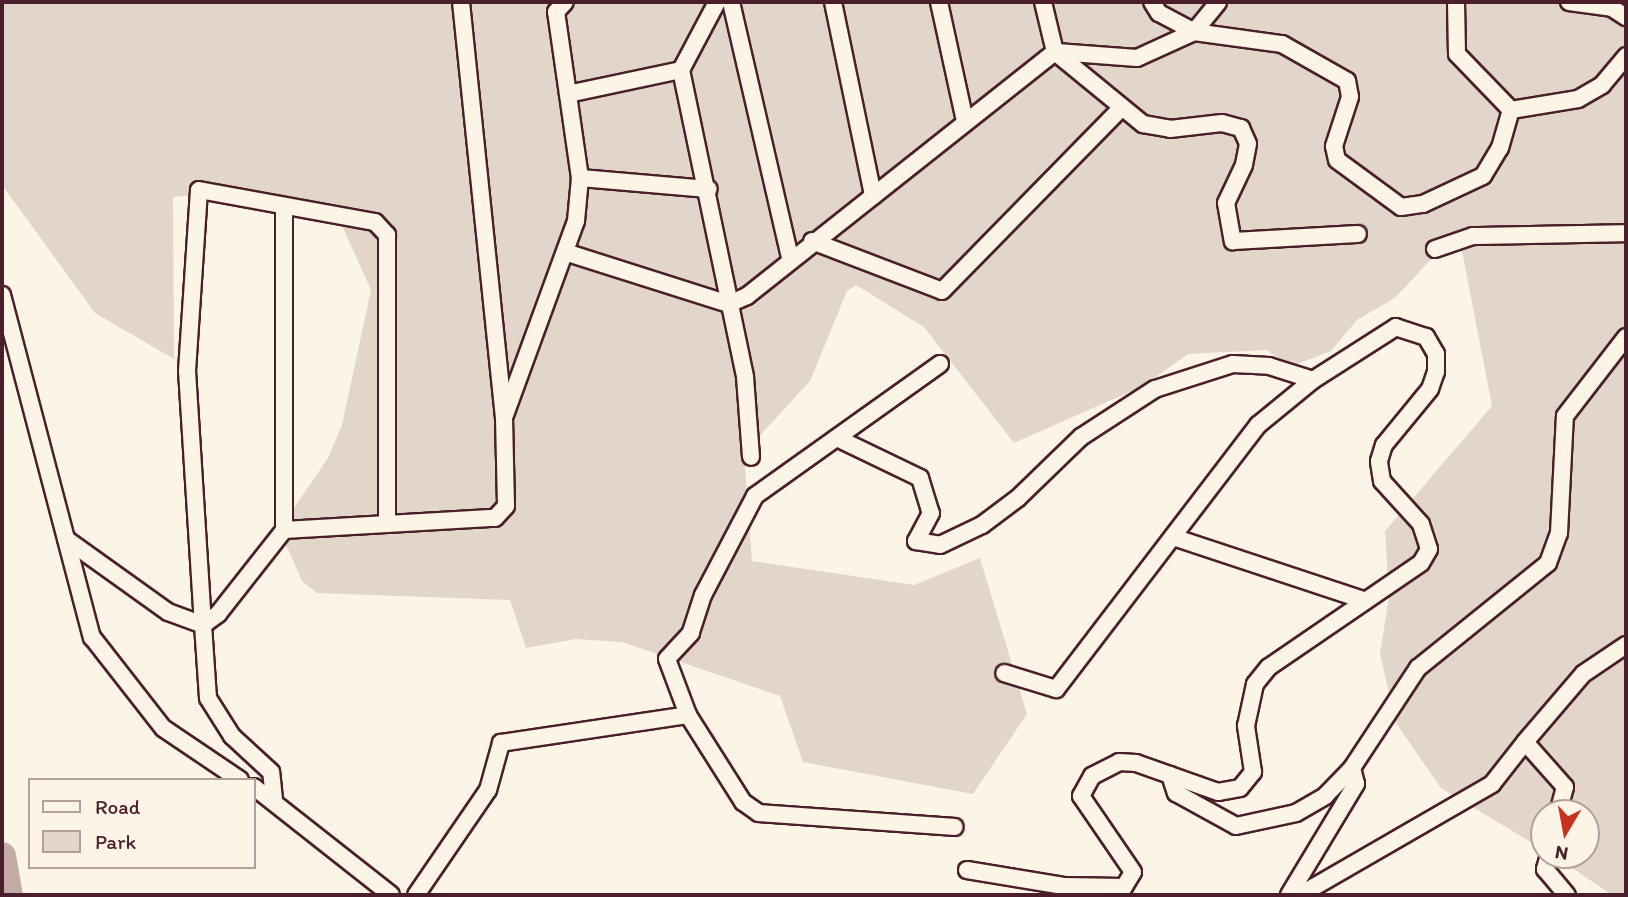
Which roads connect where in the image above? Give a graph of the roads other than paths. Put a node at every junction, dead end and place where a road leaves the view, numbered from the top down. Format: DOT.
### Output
graph roads {
  1 [pos="461,2"];
  2 [pos="565,2"];
  3 [pos="717,2"];
  4 [pos="731,2"];
  5 [pos="833,2"];
  6 [pos="939,2"];
  7 [pos="1044,2"];
  8 [pos="1152,2"];
  9 [pos="1218,2"];
  10 [pos="1456,2"];
  11 [pos="1569,2"];
  12 [pos="1626,18"];
  13 [pos="1194,32"];
  14 [pos="1055,51"];
  15 [pos="1626,56"];
  16 [pos="681,70"];
  17 [pos="568,93"];
  18 [pos="1119,109"];
  19 [pos="1511,110"];
  20 [pos="965,121"];
  21 [pos="580,178"];
  22 [pos="709,189"];
  23 [pos="873,196"];
  24 [pos="284,207"];
  25 [pos="1626,233"];
  26 [pos="1358,234"];
  27 [pos="812,241"];
  28 [pos="1436,249"];
  29 [pos="568,253"];
  30 [pos="790,257"];
  31 [pos="2,295"];
  32 [pos="729,304"];
  33 [pos="1626,337"];
  34 [pos="940,364"];
  35 [pos="1313,380"];
  36 [pos="505,418"];
  37 [pos="839,439"];
  38 [pos="751,457"];
  39 [pos="387,524"];
  40 [pos="284,530"];
  41 [pos="1173,537"];
  42 [pos="66,539"];
  43 [pos="1363,600"];
  44 [pos="203,625"];
  45 [pos="1626,645"];
  46 [pos="1004,673"];
  47 [pos="688,715"];
  48 [pos="1525,742"];
  49 [pos="1352,768"];
  50 [pos="1170,775"];
  51 [pos="237,778"];
  52 [pos="256,789"];
  53 [pos="274,799"];
  54 [pos="1562,799"];
  55 [pos="954,827"];
  56 [pos="1545,869"];
  57 [pos="967,870"];
  58 [pos="391,895"];
  59 [pos="416,895"];
  60 [pos="1289,895"];
  61 [pos="1300,895"];
  62 [pos="1567,895"];
  1 -- 36 [label="street"];
  2 -- 17 [label="street"];
  3 -- 16 [label="street"];
  4 -- 30 [label="street"];
  5 -- 23 [label="street"];
  6 -- 20 [label="street"];
  7 -- 14 [label="street"];
  8 -- 13 [label="street"];
  9 -- 13 [label="street"];
  10 -- 19 [label="street"];
  11 -- 12 [label="street"];
  13 -- 14 [label="street"];
  13 -- 19 [label="street"];
  14 -- 18 [label="street"];
  14 -- 20 [label="street"];
  15 -- 19 [label="street"];
  16 -- 17 [label="street"];
  16 -- 22 [label="street"];
  17 -- 21 [label="street"];
  18 -- 26 [label="street"];
  18 -- 27 [label="street"];
  20 -- 23 [label="street"];
  21 -- 22 [label="street"];
  21 -- 29 [label="street"];
  22 -- 32 [label="street"];
  23 -- 27 [label="street"];
  24 -- 39 [label="street"];
  24 -- 40 [label="street"];
  24 -- 44 [label="street"];
  25 -- 28 [label="street"];
  27 -- 30 [label="street"];
  29 -- 32 [label="street"];
  29 -- 36 [label="street"];
  30 -- 32 [label="street"];
  31 -- 42 [label="street"];
  32 -- 38 [label="street"];
  33 -- 49 [label="street"];
  34 -- 37 [label="street"];
  35 -- 37 [label="street"];
  35 -- 41 [label="street"];
  35 -- 43 [label="street"];
  36 -- 39 [label="street"];
  37 -- 47 [label="street"];
  39 -- 40 [label="street"];
  40 -- 44 [label="street"];
  41 -- 43 [label="street"];
  41 -- 46 [label="street"];
  42 -- 44 [label="street"];
  42 -- 51 [label="street"];
  43 -- 50 [label="street"];
  44 -- 53 [label="street"];
  45 -- 48 [label="street"];
  47 -- 55 [label="street"];
  47 -- 59 [label="street"];
  48 -- 54 [label="street"];
  48 -- 61 [label="street"];
  49 -- 50 [label="street"];
  49 -- 60 [label="street"];
  50 -- 57 [label="street"];
  52 -- 53 [label="street"];
  53 -- 58 [label="street"];
  56 -- 62 [label="street"];
}
